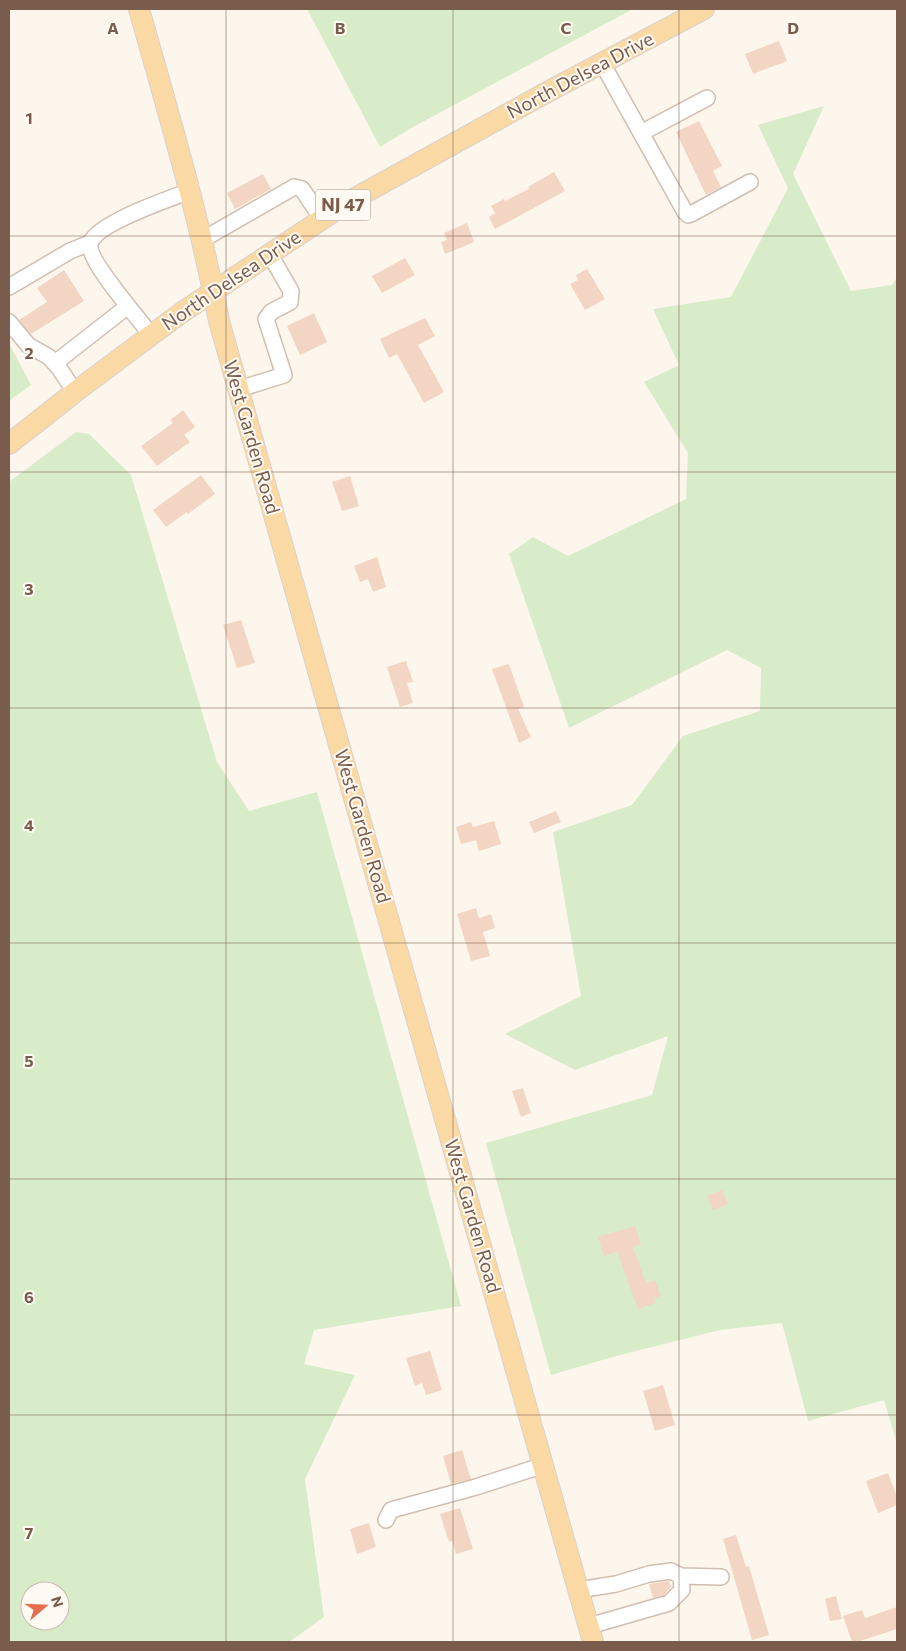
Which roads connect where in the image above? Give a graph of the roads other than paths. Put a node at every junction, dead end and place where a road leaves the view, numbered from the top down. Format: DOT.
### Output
graph roads {
  1 [pos="139,9"];
  2 [pos="704,9"];
  3 [pos="602,63"];
  4 [pos="707,98"];
  5 [pos="641,133"];
  6 [pos="750,182"];
  7 [pos="190,191"];
  8 [pos="322,219"];
  9 [pos="202,240"];
  10 [pos="90,243"];
  11 [pos="269,253"];
  12 [pos="9,287"];
  13 [pos="214,291"];
  14 [pos="128,306"];
  15 [pos="9,322"];
  16 [pos="151,335"];
  17 [pos="54,363"];
  18 [pos="239,389"];
  19 [pos="75,392"];
  20 [pos="9,444"];
  21 [pos="544,1465"];
  22 [pos="386,1520"];
  23 [pos="681,1576"];
  24 [pos="721,1577"];
  25 [pos="578,1590"];
  26 [pos="591,1634"];
  1 -- 7 [label="main road, West Garden Road"];
  2 -- 3 [label="main road, North Delsea Drive / NJ 47"];
  3 -- 5 [label="lane"];
  3 -- 8 [label="main road, North Delsea Drive / NJ 47"];
  4 -- 5 [label="lane"];
  5 -- 6 [label="lane"];
  7 -- 9 [label="main road, West Garden Road"];
  7 -- 10 [label="lane"];
  8 -- 9 [label="lane"];
  8 -- 11 [label="main road, North Delsea Drive / NJ 47"];
  9 -- 13 [label="main road, West Garden Road"];
  10 -- 12 [label="lane"];
  10 -- 14 [label="lane"];
  11 -- 13 [label="main road, North Delsea Drive / NJ 47"];
  11 -- 18 [label="lane"];
  13 -- 16 [label="main road, North Delsea Drive / NJ 47"];
  13 -- 18 [label="main road, West Garden Road"];
  14 -- 16 [label="lane"];
  14 -- 17 [label="lane"];
  15 -- 17 [label="lane"];
  16 -- 19 [label="main road, North Delsea Drive / NJ 47"];
  17 -- 19 [label="lane"];
  18 -- 21 [label="main road, West Garden Road"];
  19 -- 20 [label="main road, North Delsea Drive / NJ 47"];
  21 -- 22 [label="lane"];
  21 -- 25 [label="main road, West Garden Road"];
  23 -- 24 [label="lane"];
  23 -- 25 [label="lane"];
  23 -- 26 [label="lane"];
  25 -- 26 [label="main road, West Garden Road"];
}
